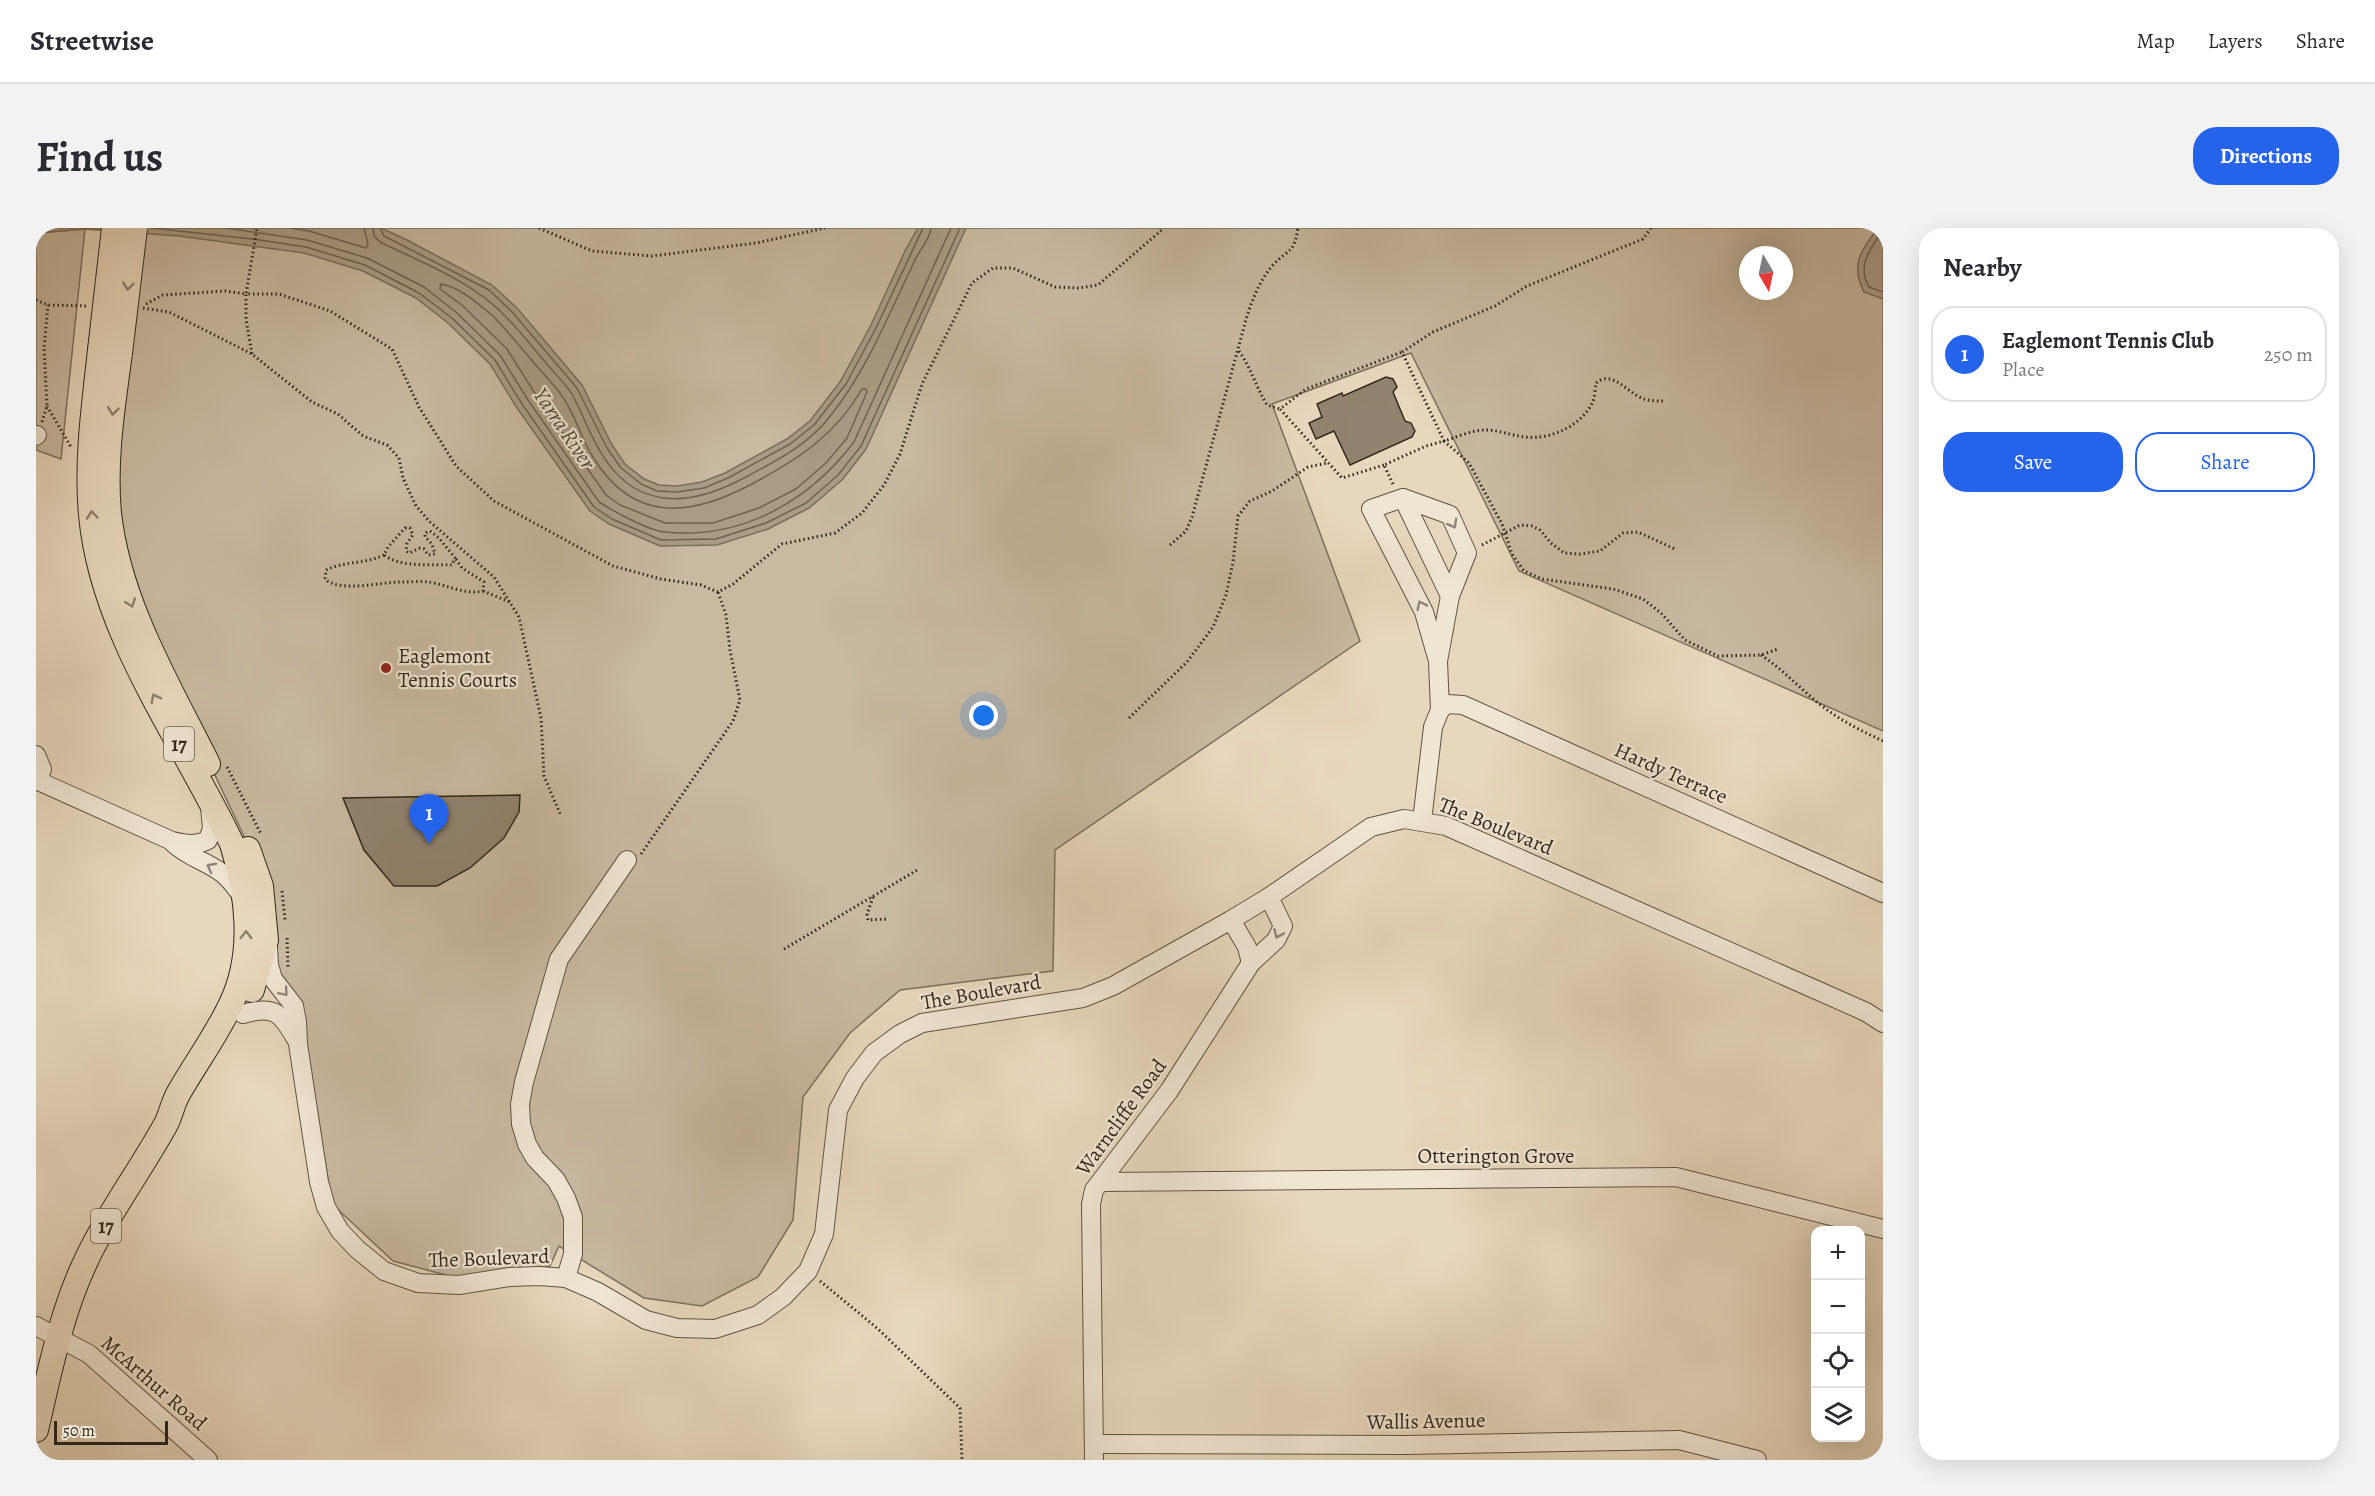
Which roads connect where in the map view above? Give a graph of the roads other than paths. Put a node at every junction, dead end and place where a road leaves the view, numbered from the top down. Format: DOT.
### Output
graph roads {
  1 [pos="114,228"];
  2 [pos="135,228"];
  3 [pos="110,352"];
  4 [pos="1399,495"];
  5 [pos="1450,596"];
  6 [pos="1437,661"];
  7 [pos="1440,710"];
  8 [pos="36,755"];
  9 [pos="37,780"];
  10 [pos="209,799"];
  11 [pos="1422,821"];
  12 [pos="172,841"];
  13 [pos="627,860"];
  14 [pos="1883,893"];
  15 [pos="1269,897"];
  16 [pos="244,900"];
  17 [pos="1231,920"];
  18 [pos="276,939"];
  19 [pos="1251,963"];
  20 [pos="243,1014"];
  21 [pos="1883,1023"];
  22 [pos="298,1044"];
  23 [pos="167,1122"];
  24 [pos="1102,1182"];
  25 [pos="1883,1229"];
  26 [pos="566,1278"];
  27 [pos="36,1326"];
  28 [pos="58,1336"];
  29 [pos="36,1430"];
  30 [pos="1094,1452"];
  31 [pos="1407,1452"];
  32 [pos="208,1460"];
  33 [pos="1757,1460"];
  1 -- 3 [label="main road, 17, bridge"];
  2 -- 3 [label="main road, 17, one-way, bridge"];
  10 -- 3 [label="main road, 17, one-way"];
  3 -- 18 [label="main road, 17, one-way"];
  4 -- 5 [label="street"];
  4 -- 5 [label="street, one-way"];
  6 -- 4 [label="street, one-way"];
  5 -- 6 [label="street"];
  6 -- 7 [label="street"];
  7 -- 11 [label="street"];
  7 -- 14 [label="street, Hardy Terrace"];
  8 -- 9 [label="street"];
  9 -- 12 [label="street"];
  10 -- 12 [label="street"];
  10 -- 16 [label="main road, 17"];
  11 -- 15 [label="street, The Boulevard"];
  11 -- 21 [label="street, The Boulevard"];
  16 -- 12 [label="street, one-way"];
  13 -- 26 [label="street"];
  15 -- 17 [label="street, The Boulevard"];
  15 -- 19 [label="street, Warncliffe Road, one-way"];
  23 -- 16 [label="main road, 17, one-way"];
  17 -- 19 [label="street"];
  17 -- 26 [label="street, The Boulevard"];
  18 -- 20 [label="main road, 17"];
  18 -- 22 [label="street, The Boulevard, one-way"];
  19 -- 24 [label="street, Warncliffe Road"];
  20 -- 22 [label="street, The Boulevard"];
  20 -- 23 [label="main road, 17"];
  22 -- 26 [label="street, The Boulevard"];
  23 -- 28 [label="main road, 17"];
  24 -- 25 [label="street, Otterington Grove"];
  24 -- 30 [label="street, Warncliffe Road"];
  27 -- 28 [label="street, McArthur Road"];
  28 -- 29 [label="main road, 17"];
  28 -- 32 [label="street, McArthur Road"];
  30 -- 31 [label="street, Wallis Avenue"];
  31 -- 33 [label="street, Wallis Avenue"];
}
